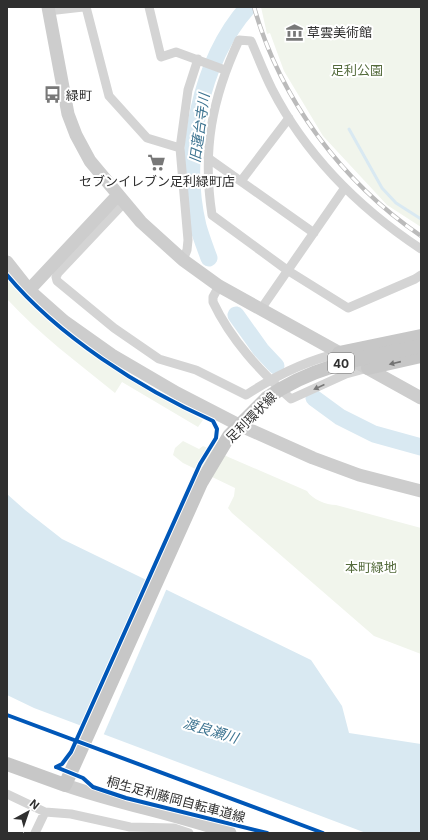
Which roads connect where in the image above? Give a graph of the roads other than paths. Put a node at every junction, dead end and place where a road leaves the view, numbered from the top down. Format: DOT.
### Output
graph roads {
  1 [pos="83,7"];
  2 [pos="86,7"];
  3 [pos="149,7"];
  4 [pos="48,9"];
  5 [pos="201,60"];
  6 [pos="222,69"];
  7 [pos="289,118"];
  8 [pos="180,148"];
  9 [pos="208,158"];
  10 [pos="242,181"];
  11 [pos="344,189"];
  12 [pos="121,199"];
  13 [pos="314,233"];
  14 [pos="421,249"];
  15 [pos="183,260"];
  16 [pos="7,262"];
  17 [pos="287,270"];
  18 [pos="421,275"];
  19 [pos="219,286"];
  20 [pos="30,290"];
  21 [pos="261,309"];
  22 [pos="420,340"];
  23 [pos="339,352"];
  24 [pos="421,356"];
  25 [pos="368,368"];
  26 [pos="269,380"];
  27 [pos="421,398"];
  28 [pos="239,425"];
  29 [pos="421,491"];
  30 [pos="7,764"];
  31 [pos="65,785"];
  32 [pos="7,794"];
  33 [pos="45,812"];
  34 [pos="35,833"];
  35 [pos="189,833"];
  36 [pos="230,833"];
  1 -- 4 [label="street"];
  2 -- 8 [label="street"];
  3 -- 5 [label="street"];
  4 -- 12 [label="street"];
  5 -- 6 [label="street"];
  5 -- 8 [label="street"];
  6 -- 7 [label="street"];
  6 -- 9 [label="street"];
  7 -- 10 [label="street"];
  7 -- 11 [label="street"];
  8 -- 15 [label="street"];
  9 -- 10 [label="street"];
  9 -- 17 [label="street"];
  10 -- 13 [label="street"];
  11 -- 13 [label="street"];
  11 -- 14 [label="street"];
  12 -- 15 [label="street"];
  12 -- 20 [label="street"];
  12 -- 26 [label="street"];
  13 -- 17 [label="street"];
  15 -- 19 [label="street"];
  16 -- 20 [label="street"];
  17 -- 18 [label="street"];
  17 -- 21 [label="street"];
  19 -- 21 [label="street"];
  19 -- 26 [label="street"];
  20 -- 28 [label="street"];
  21 -- 23 [label="street"];
  22 -- 23 [label="main road"];
  22 -- 28 [label="main road, 足利環状線 / 40, bridge"];
  23 -- 25 [label="street"];
  23 -- 26 [label="street"];
  24 -- 25 [label="main road, one-way"];
  25 -- 26 [label="street, one-way"];
  25 -- 27 [label="street"];
  28 -- 29 [label="street"];
  28 -- 31 [label="main road, 足利環状線 / 40"];
  30 -- 31 [label="main road"];
  31 -- 36 [label="street"];
  32 -- 33 [label="street"];
  33 -- 34 [label="street"];
  33 -- 35 [label="street"];
}
